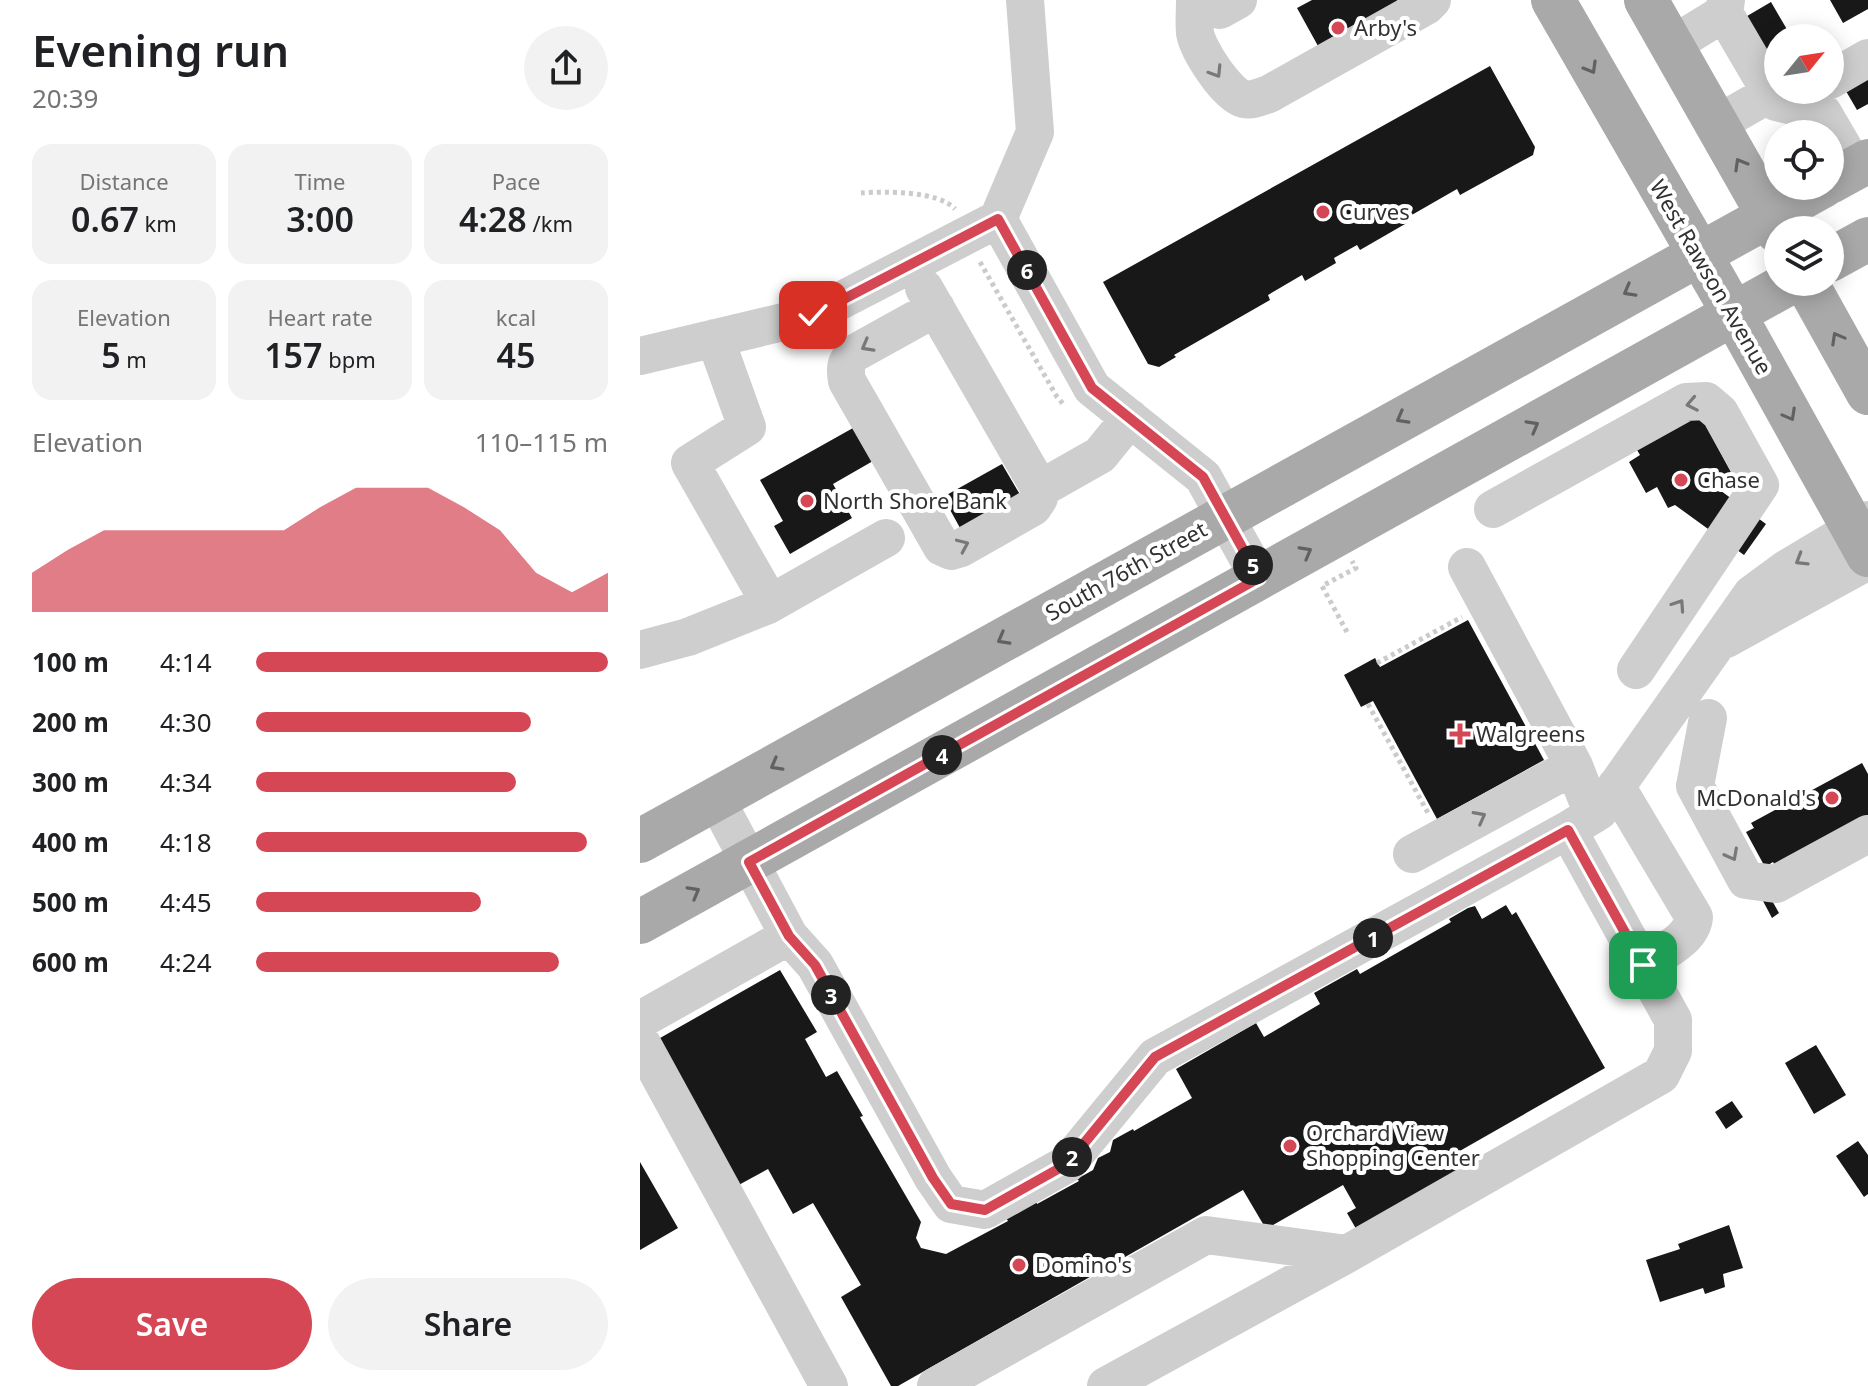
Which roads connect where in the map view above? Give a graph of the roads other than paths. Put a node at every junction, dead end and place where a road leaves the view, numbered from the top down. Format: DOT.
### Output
graph roads {
  1 [pos="1025,0"];
  2 [pos="1195,0"];
  3 [pos="1238,0"];
  4 [pos="1432,0"];
  5 [pos="1553,0"];
  6 [pos="1646,0"];
  7 [pos="1725,6"];
  8 [pos="1672,45"];
  9 [pos="1868,58"];
  10 [pos="1764,59"];
  11 [pos="1844,72"];
  12 [pos="1770,104"];
  13 [pos="1806,104"];
  14 [pos="1825,120"];
  15 [pos="1717,124"];
  16 [pos="1808,200"];
  17 [pos="1769,216"];
  18 [pos="1785,216"];
  19 [pos="998,219"];
  20 [pos="1764,228"];
  21 [pos="1868,239"];
  22 [pos="1844,252"];
  23 [pos="1698,254"];
  24 [pos="910,264"];
  25 [pos="1766,296"];
  26 [pos="1814,296"];
  27 [pos="936,308"];
  28 [pos="1734,314"];
  29 [pos="715,338"];
  30 [pos="640,356"];
  31 [pos="1868,393"];
  32 [pos="1130,418"];
  33 [pos="1040,489"];
  34 [pos="1493,509"];
  35 [pos="1225,516"];
  36 [pos="886,538"];
  37 [pos="1864,541"];
  38 [pos="1467,567"];
  39 [pos="1259,578"];
  40 [pos="768,605"];
  41 [pos="640,650"];
  42 [pos="1636,670"];
  43 [pos="1708,718"];
  44 [pos="1574,766"];
  45 [pos="1616,786"];
  46 [pos="716,799"];
  47 [pos="1581,822"];
  48 [pos="1868,834"];
  49 [pos="640,841"];
  50 [pos="1412,854"];
  51 [pos="749,862"];
  52 [pos="640,922"];
  53 [pos="789,936"];
  54 [pos="1643,965"];
  55 [pos="640,1020"];
  56 [pos="640,1040"];
  57 [pos="1347,1254"];
  58 [pos="829,1386"];
  59 [pos="936,1386"];
  60 [pos="1106,1386"];
  1 -- 19 [label="lane"];
  2 -- 3 [label="lane"];
  2 -- 4 [label="lane, one-way"];
  5 -- 23 [label="main road, West Rawson Avenue, one-way"];
  6 -- 8 [label="main road"];
  7 -- 8 [label="lane"];
  7 -- 10 [label="lane"];
  8 -- 15 [label="main road"];
  9 -- 11 [label="lane"];
  12 -- 15 [label="lane"];
  13 -- 14 [label="lane"];
  17 -- 15 [label="main road, one-way"];
  16 -- 18 [label="main road, South 76th Street"];
  19 -- 24 [label="lane"];
  19 -- 32 [label="lane"];
  20 -- 23 [label="main road, South 76th Street"];
  21 -- 22 [label="main road"];
  23 -- 28 [label="main road, West Rawson Avenue"];
  23 -- 35 [label="main road, South 76th Street, one-way"];
  24 -- 27 [label="lane"];
  24 -- 29 [label="lane"];
  25 -- 28 [label="main road"];
  31 -- 26 [label="main road, one-way"];
  27 -- 33 [label="lane"];
  27 -- 33 [label="lane, one-way"];
  28 -- 37 [label="main road, West Rawson Avenue, one-way"];
  39 -- 28 [label="main road, one-way"];
  29 -- 30 [label="lane"];
  29 -- 40 [label="lane"];
  32 -- 33 [label="lane"];
  32 -- 35 [label="lane"];
  42 -- 34 [label="lane, one-way"];
  35 -- 39 [label="lane"];
  35 -- 46 [label="main road, South 76th Street, one-way"];
  36 -- 40 [label="lane"];
  37 -- 45 [label="lane"];
  38 -- 44 [label="lane"];
  39 -- 51 [label="main road"];
  40 -- 41 [label="lane"];
  43 -- 48 [label="lane, one-way"];
  44 -- 47 [label="lane"];
  50 -- 44 [label="lane, one-way"];
  45 -- 47 [label="lane"];
  45 -- 54 [label="lane"];
  46 -- 49 [label="main road, South 76th Street"];
  46 -- 51 [label="lane"];
  47 -- 53 [label="lane"];
  47 -- 54 [label="lane"];
  52 -- 51 [label="main road, one-way"];
  51 -- 53 [label="lane"];
  53 -- 55 [label="lane"];
  54 -- 57 [label="lane"];
  56 -- 58 [label="lane"];
  57 -- 59 [label="lane"];
  57 -- 60 [label="lane"];
}
